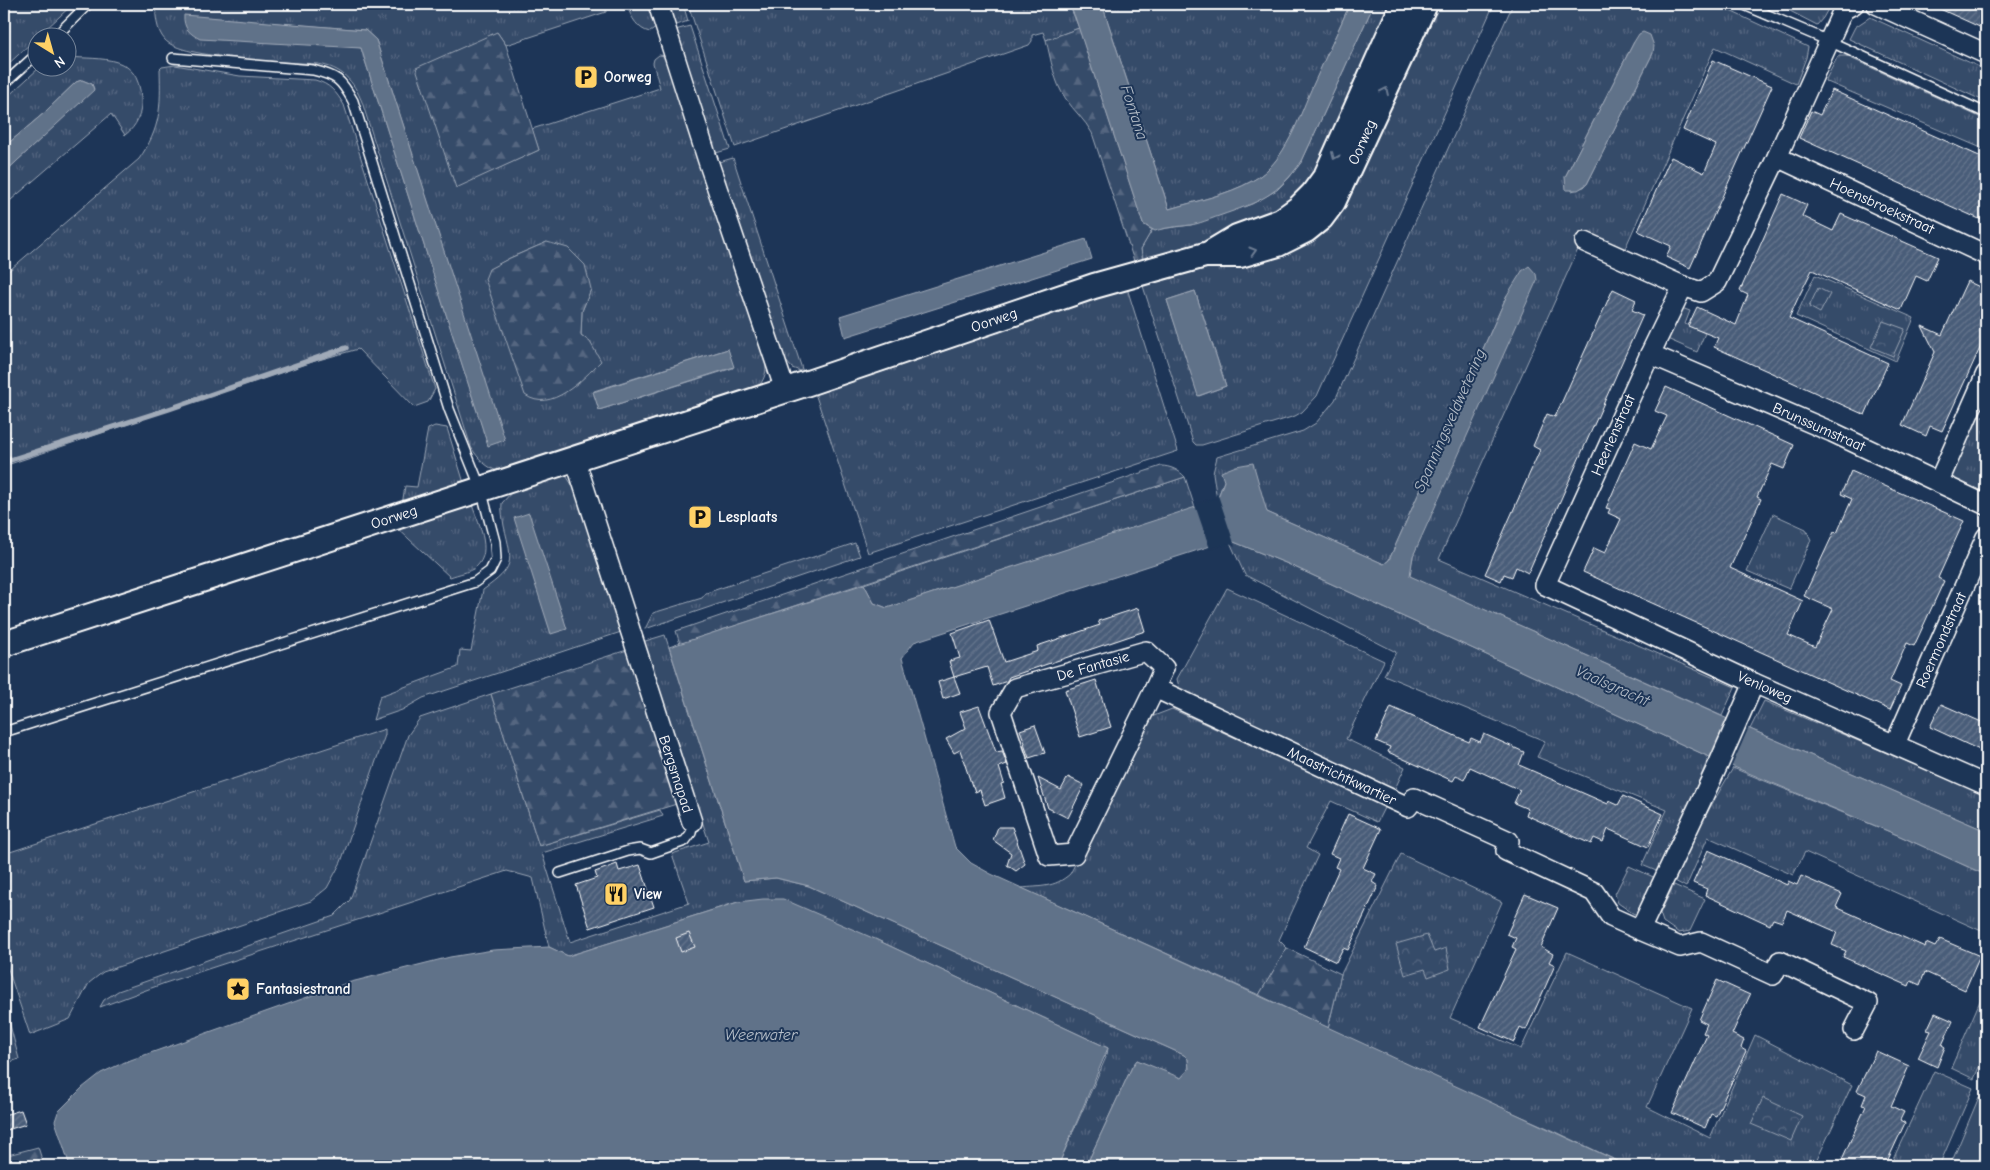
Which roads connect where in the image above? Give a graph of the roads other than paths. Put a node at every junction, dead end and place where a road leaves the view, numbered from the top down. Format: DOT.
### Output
graph roads {
  1 [pos="88,4"];
  2 [pos="658,4"];
  3 [pos="1403,4"];
  4 [pos="1425,4"];
  5 [pos="1742,4"];
  6 [pos="1854,4"];
  7 [pos="1876,4"];
  8 [pos="64,28"];
  9 [pos="1829,41"];
  10 [pos="1986,54"];
  11 [pos="173,58"];
  12 [pos="28,62"];
  13 [pos="4,84"];
  14 [pos="1986,112"];
  15 [pos="1777,157"];
  16 [pos="1585,242"];
  17 [pos="1205,255"];
  18 [pos="1986,255"];
  19 [pos="1683,286"];
  20 [pos="1650,354"];
  21 [pos="1986,374"];
  22 [pos="785,390"];
  23 [pos="1979,408"];
  24 [pos="574,459"];
  25 [pos="1939,481"];
  26 [pos="481,489"];
  27 [pos="1986,505"];
  28 [pos="1986,537"];
  29 [pos="1545,585"];
  30 [pos="4,644"];
  31 [pos="1754,683"];
  32 [pos="1155,688"];
  33 [pos="4,732"];
  34 [pos="1895,744"];
  35 [pos="1986,785"];
  36 [pos="692,822"];
  37 [pos="560,873"];
  38 [pos="1640,930"];
  39 [pos="1854,1030"];
  1 -- 8 [label="lane"];
  2 -- 22 [label="street"];
  3 -- 17 [label="street, Oorweg, one-way"];
  17 -- 4 [label="street, Oorweg, one-way"];
  5 -- 9 [label="lane"];
  6 -- 9 [label="street"];
  7 -- 10 [label="street"];
  9 -- 14 [label="lane"];
  9 -- 15 [label="street"];
  11 -- 26 [label="lane"];
  12 -- 13 [label="lane"];
  15 -- 18 [label="street, Hoensbroekstraat"];
  15 -- 19 [label="street"];
  16 -- 19 [label="street"];
  17 -- 22 [label="street, Oorweg"];
  19 -- 20 [label="street, Heerlenstraat"];
  20 -- 25 [label="street, Brunssumstraat"];
  20 -- 29 [label="street, Heerlenstraat"];
  21 -- 23 [label="street"];
  22 -- 24 [label="street, Oorweg"];
  23 -- 25 [label="street"];
  24 -- 26 [label="street, Oorweg"];
  24 -- 36 [label="street, Bergsmapad"];
  25 -- 27 [label="street, Brunssumstraat"];
  26 -- 30 [label="street, Oorweg"];
  26 -- 33 [label="lane"];
  28 -- 34 [label="street, Roermondstraat"];
  29 -- 31 [label="street, Venloweg"];
  31 -- 34 [label="street, Venloweg"];
  31 -- 38 [label="street"];
  32 -- 32 [label="street, De Fantasie"];
  32 -- 38 [label="street, Maastrichtkwartier"];
  34 -- 35 [label="street, Venloweg"];
  36 -- 37 [label="lane, Bergsmapad"];
  38 -- 39 [label="street, Maastrichtkwartier"];
}
